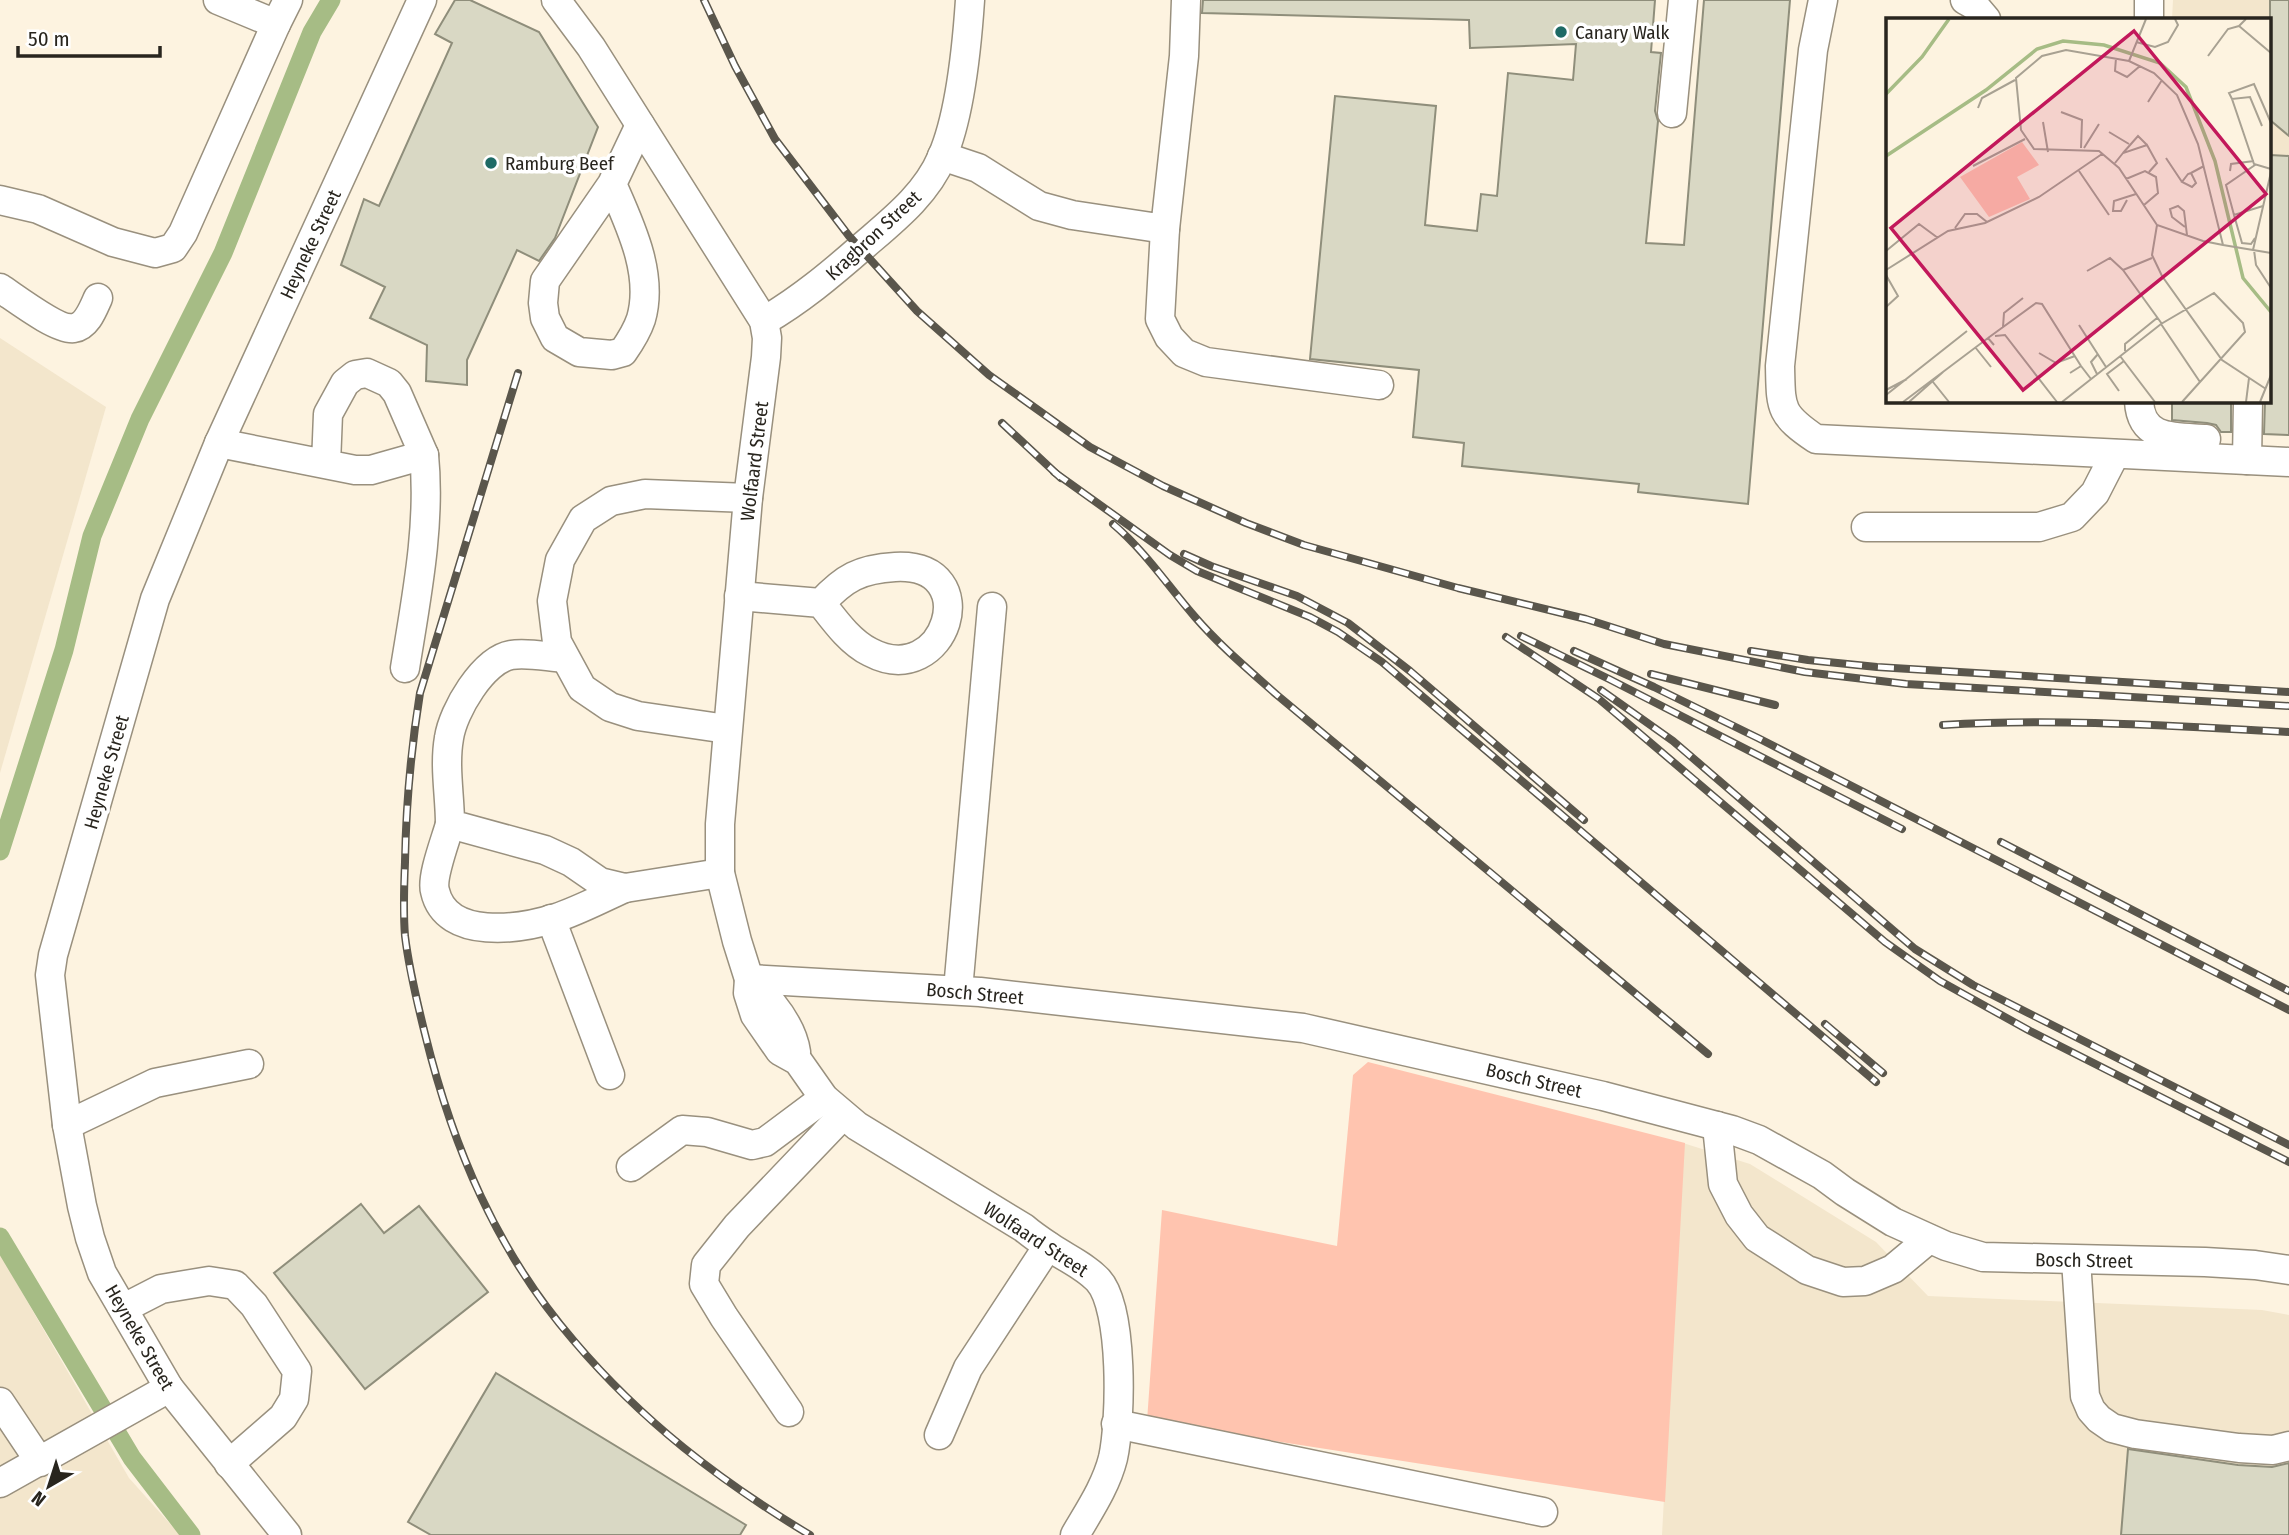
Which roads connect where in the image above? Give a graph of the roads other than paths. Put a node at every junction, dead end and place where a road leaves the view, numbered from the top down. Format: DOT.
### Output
graph roads {
  1 [pos="218,0"];
  2 [pos="422,0"];
  3 [pos="556,0"];
  4 [pos="970,0"];
  5 [pos="1186,0"];
  6 [pos="1683,0"];
  7 [pos="1823,0"];
  8 [pos="1965,0"];
  9 [pos="2149,0"];
  10 [pos="571,11"];
  11 [pos="282,12"];
  12 [pos="1985,18"];
  13 [pos="2149,18"];
  14 [pos="1672,113"];
  15 [pos="640,125"];
  16 [pos="942,156"];
  17 [pos="612,184"];
  18 [pos="0,200"];
  19 [pos="1166,229"];
  20 [pos="0,288"];
  21 [pos="98,299"];
  22 [pos="764,321"];
  23 [pos="1379,385"];
  24 [pos="2139,402"];
  25 [pos="2248,402"];
  26 [pos="219,443"];
  27 [pos="2247,451"];
  28 [pos="2115,454"];
  29 [pos="424,455"];
  30 [pos="2289,462"];
  31 [pos="326,464"];
  32 [pos="748,498"];
  33 [pos="1866,527"];
  34 [pos="739,596"];
  35 [pos="821,603"];
  36 [pos="992,607"];
  37 [pos="565,658"];
  38 [pos="405,668"];
  39 [pos="727,729"];
  40 [pos="450,824"];
  41 [pos="720,873"];
  42 [pos="625,888"];
  43 [pos="551,919"];
  44 [pos="749,979"];
  45 [pos="818,982"];
  46 [pos="958,990"];
  47 [pos="785,1023"];
  48 [pos="798,1061"];
  49 [pos="249,1064"];
  50 [pos="610,1075"];
  51 [pos="834,1106"];
  52 [pos="67,1125"];
  53 [pos="1717,1126"];
  54 [pos="631,1167"];
  55 [pos="1929,1239"];
  56 [pos="1048,1246"];
  57 [pos="2076,1260"];
  58 [pos="2289,1270"];
  59 [pos="124,1308"];
  60 [pos="169,1388"];
  61 [pos="0,1402"];
  62 [pos="789,1412"];
  63 [pos="1116,1424"];
  64 [pos="939,1435"];
  65 [pos="2289,1446"];
  66 [pos="40,1462"];
  67 [pos="229,1464"];
  68 [pos="0,1483"];
  69 [pos="1543,1512"];
  70 [pos="287,1535"];
  71 [pos="1075,1535"];
  1 -- 11 [label="street"];
  2 -- 26 [label="street, Heyneke Street"];
  3 -- 10 [label="street, Wolfaard Street"];
  4 -- 16 [label="street, Kragbron Street"];
  5 -- 19 [label="street"];
  6 -- 14 [label="street"];
  7 -- 28 [label="street"];
  8 -- 12 [label="street"];
  9 -- 13 [label="street"];
  10 -- 15 [label="street, Wolfaard Street"];
  11 -- 18 [label="street"];
  15 -- 17 [label="street"];
  15 -- 22 [label="street, Wolfaard Street"];
  16 -- 19 [label="street"];
  16 -- 22 [label="street, Kragbron Street"];
  17 -- 17 [label="street"];
  19 -- 23 [label="street"];
  20 -- 21 [label="street"];
  22 -- 32 [label="street, Wolfaard Street"];
  24 -- 27 [label="street"];
  25 -- 27 [label="street"];
  26 -- 31 [label="street"];
  26 -- 52 [label="street, Heyneke Street"];
  27 -- 28 [label="street"];
  27 -- 30 [label="street"];
  28 -- 33 [label="street"];
  29 -- 31 [label="street"];
  29 -- 31 [label="street"];
  29 -- 38 [label="street"];
  32 -- 34 [label="street, Wolfaard Street"];
  32 -- 37 [label="street"];
  34 -- 35 [label="street"];
  34 -- 39 [label="street, Wolfaard Street"];
  36 -- 46 [label="street"];
  37 -- 39 [label="street"];
  37 -- 40 [label="street"];
  39 -- 41 [label="street, Wolfaard Street"];
  40 -- 42 [label="street"];
  40 -- 43 [label="street"];
  41 -- 42 [label="street"];
  41 -- 44 [label="street, Wolfaard Street"];
  42 -- 43 [label="street"];
  43 -- 50 [label="street"];
  44 -- 45 [label="street, Bosch Street"];
  44 -- 47 [label="street, Wolfaard Street"];
  44 -- 48 [label="street, Wolfaard Street"];
  45 -- 46 [label="street, Bosch Street"];
  45 -- 47 [label="street"];
  46 -- 53 [label="street, Bosch Street"];
  47 -- 48 [label="street, Wolfaard Street"];
  48 -- 51 [label="street, Wolfaard Street"];
  49 -- 52 [label="street"];
  51 -- 54 [label="street"];
  51 -- 56 [label="street, Wolfaard Street"];
  51 -- 62 [label="street"];
  52 -- 59 [label="street, Heyneke Street"];
  53 -- 55 [label="street, Bosch Street"];
  53 -- 55 [label="street"];
  55 -- 57 [label="street, Bosch Street"];
  56 -- 63 [label="street, Wolfaard Street"];
  56 -- 64 [label="street"];
  57 -- 58 [label="street, Bosch Street"];
  57 -- 65 [label="street"];
  59 -- 60 [label="street, Heyneke Street"];
  59 -- 67 [label="street"];
  60 -- 66 [label="street"];
  60 -- 67 [label="street, Heyneke Street"];
  61 -- 66 [label="street"];
  63 -- 69 [label="street"];
  63 -- 71 [label="street, Wolfaard Street"];
  66 -- 68 [label="street"];
  67 -- 70 [label="street, Heyneke Street"];
}
